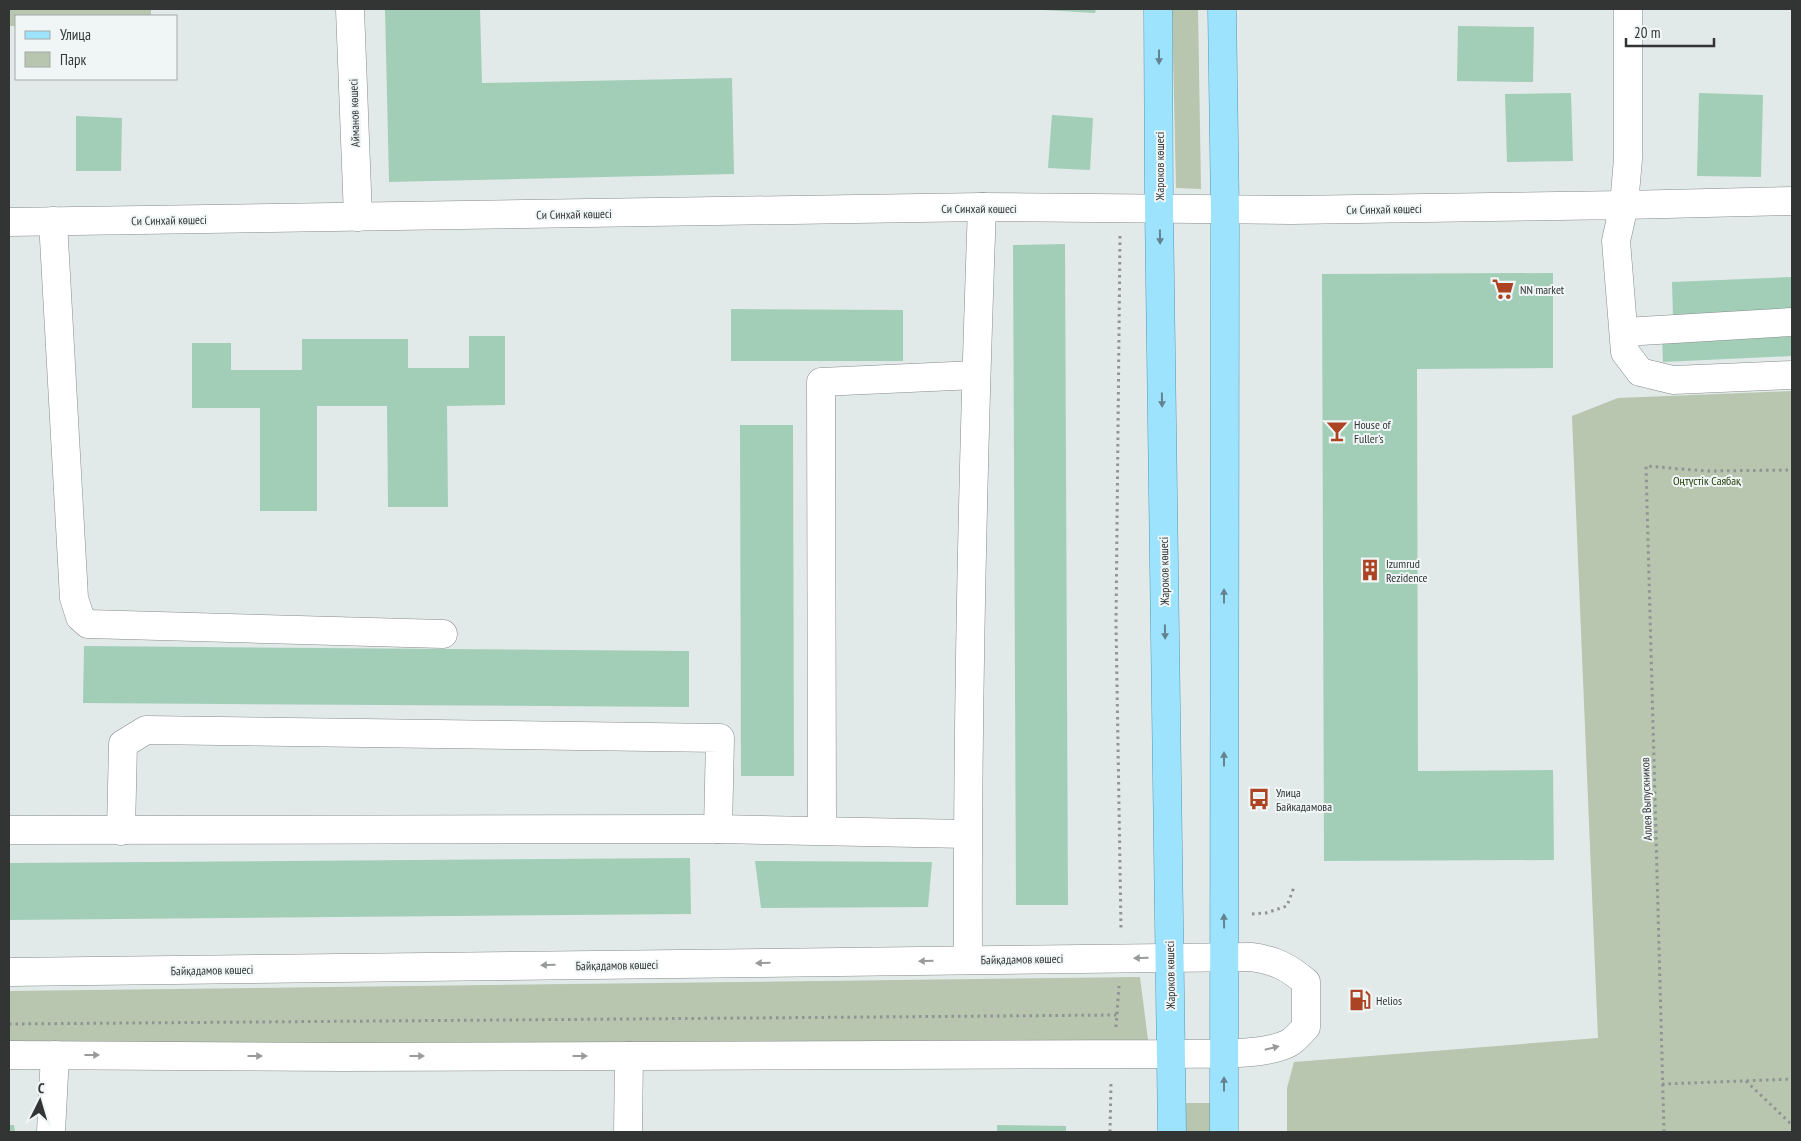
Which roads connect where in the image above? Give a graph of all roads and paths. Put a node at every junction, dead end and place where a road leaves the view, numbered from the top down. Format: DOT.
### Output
graph roads {
  1 [pos="350,9"];
  2 [pos="1158,9"];
  3 [pos="1222,9"];
  4 [pos="1628,9"];
  5 [pos="1792,201"];
  6 [pos="1624,205"];
  7 [pos="982,207"];
  8 [pos="1120,209"];
  9 [pos="1159,209"];
  10 [pos="1225,209"];
  11 [pos="358,217"];
  12 [pos="53,221"];
  13 [pos="9,222"];
  14 [pos="1792,322"];
  15 [pos="1624,332"];
  16 [pos="976,375"];
  17 [pos="1792,375"];
  18 [pos="1792,470"];
  19 [pos="443,634"];
  20 [pos="718,829"];
  21 [pos="9,830"];
  22 [pos="822,830"];
  23 [pos="121,831"];
  24 [pos="967,834"];
  25 [pos="1294,887"];
  26 [pos="1266,914"];
  27 [pos="1224,957"];
  28 [pos="1121,958"];
  29 [pos="1170,958"];
  30 [pos="968,960"];
  31 [pos="9,972"];
  32 [pos="1117,1015"];
  33 [pos="9,1024"];
  34 [pos="1224,1052"];
  35 [pos="1113,1053"];
  36 [pos="1172,1054"];
  37 [pos="9,1055"];
  38 [pos="55,1055"];
  39 [pos="629,1056"];
  40 [pos="1792,1079"];
  41 [pos="1746,1081"];
  42 [pos="1662,1084"];
  43 [pos="1792,1125"];
  44 [pos="51,1132"];
  45 [pos="628,1132"];
  46 [pos="1110,1132"];
  47 [pos="1172,1132"];
  48 [pos="1224,1132"];
  49 [pos="1664,1132"];
  1 -- 11 [label="street, Айманов көшесі"];
  2 -- 9 [label="main road, Жароков көшесі, one-way"];
  3 -- 10 [label="main road"];
  4 -- 6 [label="street"];
  5 -- 6 [label="street, Си Синхай көшесі"];
  6 -- 10 [label="street, Си Синхай көшесі"];
  6 -- 15 [label="street"];
  7 -- 8 [label="street, Си Синхай көшесі"];
  7 -- 11 [label="street, Си Синхай көшесі"];
  7 -- 16 [label="street"];
  8 -- 9 [label="street, Си Синхай көшесі"];
  8 -- 28 [label="path"];
  9 -- 10 [label="street, Си Синхай көшесі"];
  9 -- 29 [label="main road, Жароков көшесі, one-way"];
  27 -- 10 [label="main road, one-way"];
  11 -- 12 [label="street, Си Синхай көшесі"];
  12 -- 13 [label="street, Си Синхай көшесі"];
  12 -- 19 [label="street"];
  14 -- 15 [label="street"];
  15 -- 17 [label="street"];
  16 -- 22 [label="street"];
  16 -- 24 [label="street"];
  18 -- 42 [label="path, Аллея Выпускников"];
  20 -- 22 [label="street"];
  20 -- 23 [label="street"];
  20 -- 23 [label="street"];
  21 -- 23 [label="street"];
  22 -- 24 [label="street"];
  24 -- 30 [label="street"];
  25 -- 26 [label="path"];
  27 -- 29 [label="street, Байқадамов көшесі"];
  27 -- 34 [label="main road"];
  34 -- 27 [label="street, Байқадамов көшесі, one-way"];
  29 -- 28 [label="street, Байқадамов көшесі, one-way"];
  28 -- 30 [label="street, Байқадамов көшесі"];
  28 -- 32 [label="path"];
  29 -- 36 [label="main road, Жароков көшесі"];
  30 -- 31 [label="street, Байқадамов көшесі, one-way"];
  32 -- 33 [label="path"];
  32 -- 35 [label="path"];
  34 -- 36 [label="street"];
  48 -- 34 [label="main road, one-way"];
  35 -- 36 [label="street"];
  35 -- 39 [label="street"];
  35 -- 46 [label="path"];
  36 -- 47 [label="main road, Жароков көшесі"];
  37 -- 38 [label="street"];
  38 -- 39 [label="street, one-way"];
  38 -- 44 [label="street"];
  39 -- 45 [label="street"];
  40 -- 41 [label="path"];
  41 -- 42 [label="path"];
  41 -- 43 [label="path"];
  42 -- 49 [label="path, Аллея Выпускников"];
}
